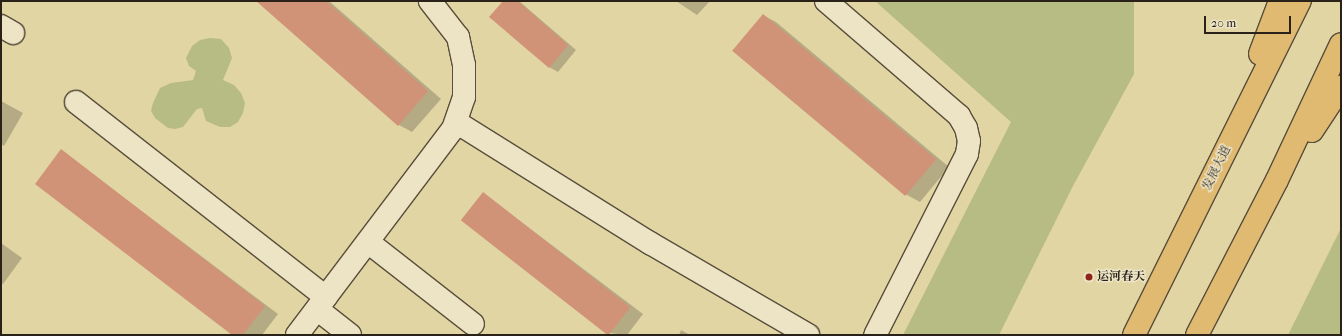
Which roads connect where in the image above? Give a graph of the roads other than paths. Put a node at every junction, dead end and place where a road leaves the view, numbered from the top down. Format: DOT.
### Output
graph roads {
  1 [pos="430,1"];
  2 [pos="826,1"];
  3 [pos="1280,1"];
  4 [pos="1300,1"];
  5 [pos="1341,44"];
  6 [pos="1341,87"];
  7 [pos="76,102"];
  8 [pos="456,122"];
  9 [pos="1210,182"];
  10 [pos="1261,209"];
  11 [pos="368,242"];
  12 [pos="322,303"];
  13 [pos="473,324"];
  14 [pos="297,335"];
  15 [pos="350,335"];
  16 [pos="808,335"];
  17 [pos="874,335"];
  18 [pos="1134,335"];
  19 [pos="1198,335"];
  1 -- 8 [label="lane"];
  2 -- 17 [label="lane"];
  3 -- 9 [label="main road"];
  4 -- 9 [label="main road, 发展大道"];
  5 -- 10 [label="main road"];
  6 -- 10 [label="main road"];
  7 -- 12 [label="lane"];
  8 -- 11 [label="lane"];
  8 -- 16 [label="lane"];
  9 -- 18 [label="main road, 发展大道"];
  10 -- 19 [label="main road"];
  11 -- 12 [label="lane"];
  11 -- 13 [label="lane"];
  12 -- 14 [label="lane"];
  12 -- 15 [label="lane"];
}
